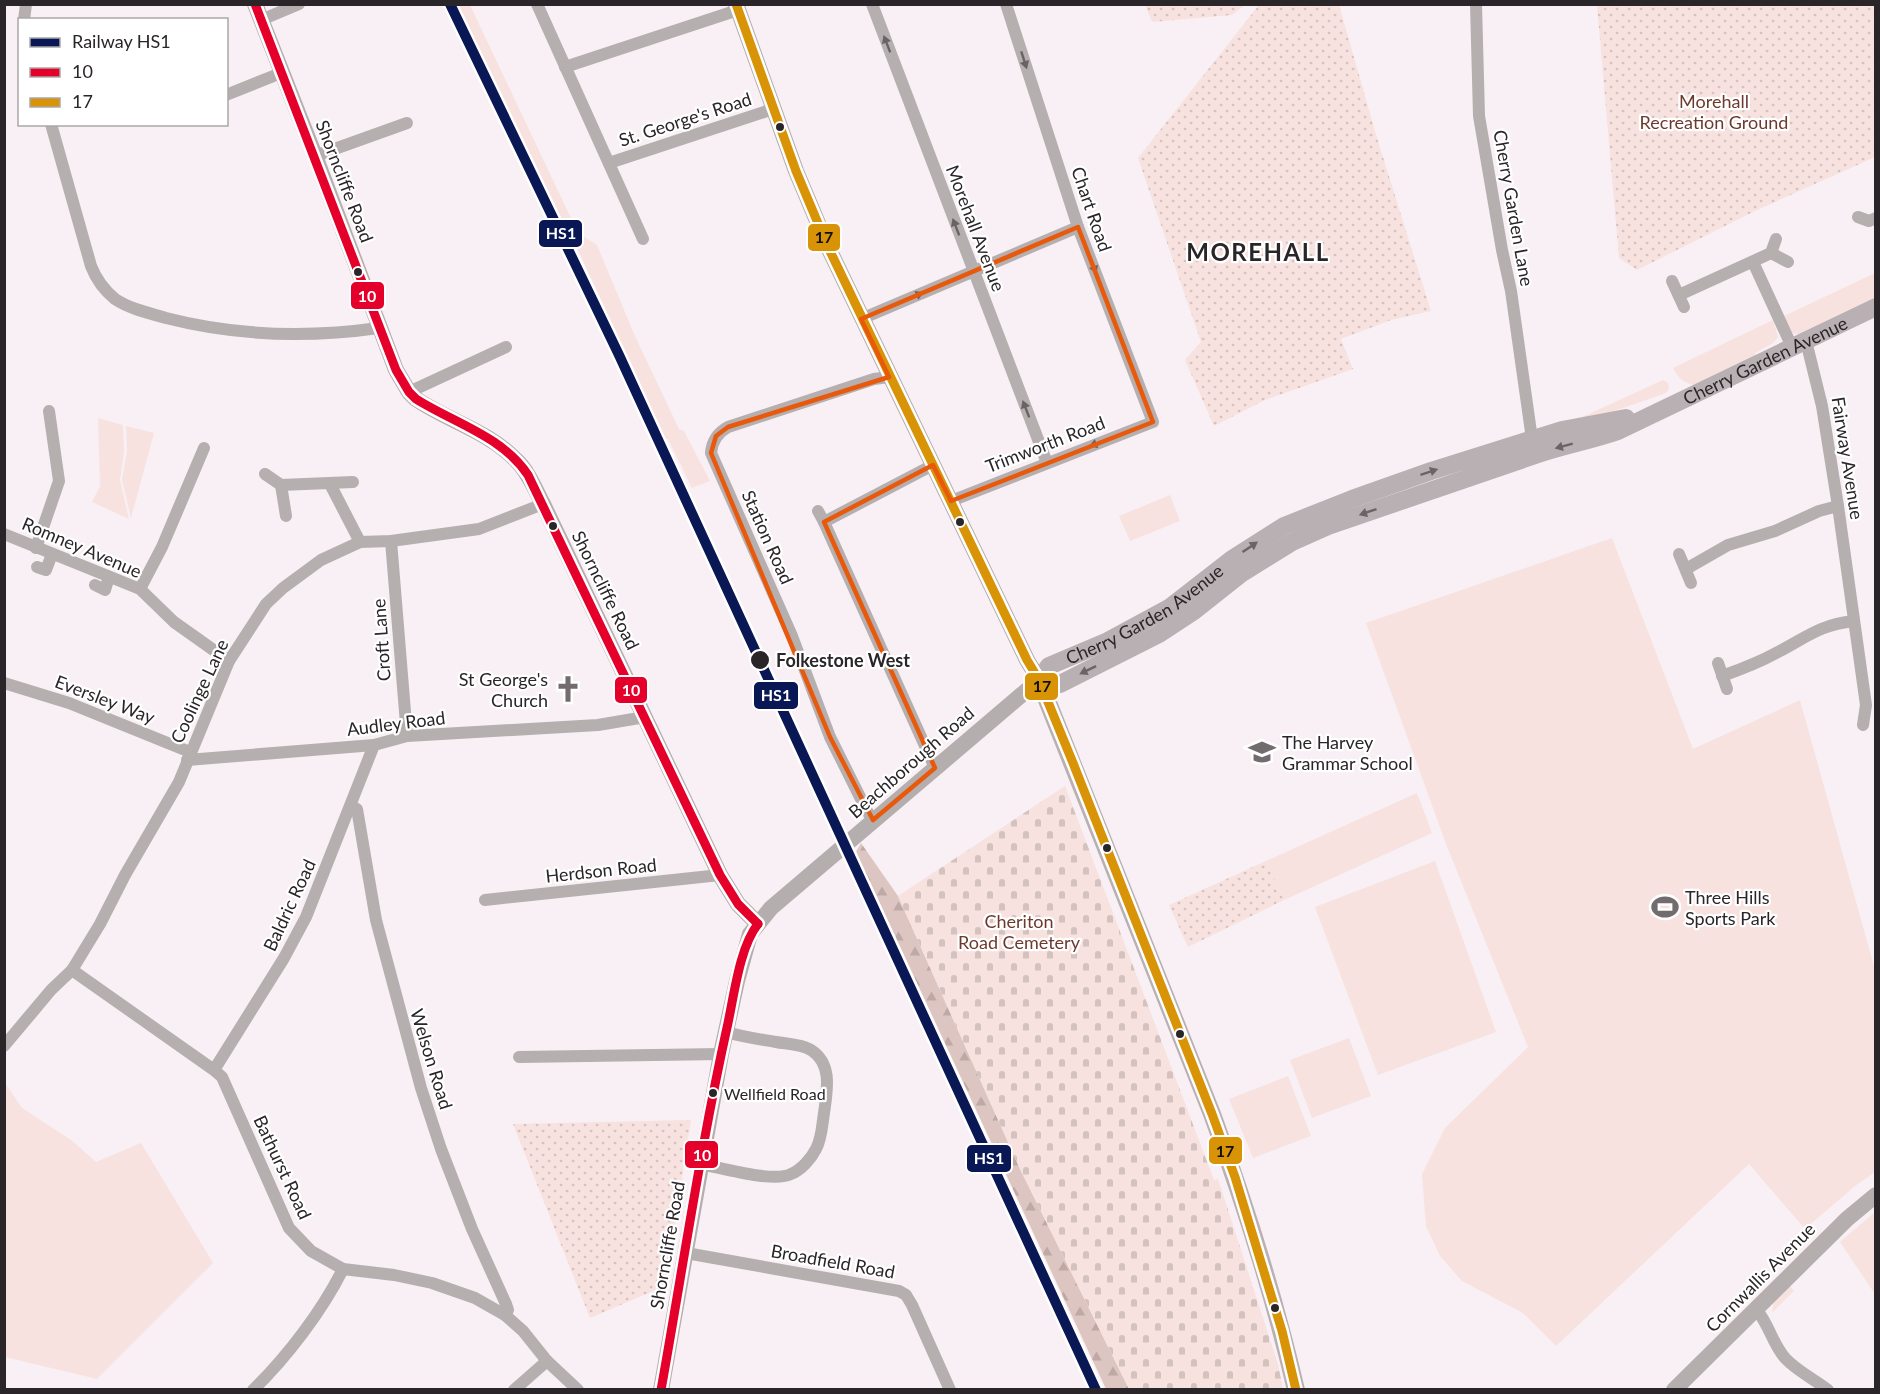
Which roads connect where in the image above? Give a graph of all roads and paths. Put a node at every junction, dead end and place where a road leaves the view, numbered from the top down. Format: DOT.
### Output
graph roads {
  1 [pos="299,4"];
  2 [pos="537,4"];
  3 [pos="872,4"];
  4 [pos="1006,4"];
  5 [pos="1476,4"];
  6 [pos="737,7"];
  7 [pos="258,12"];
  8 [pos="565,67"];
  9 [pos="281,74"];
  10 [pos="228,94"];
  11 [pos="773,110"];
  12 [pos="407,123"];
  13 [pos="52,126"];
  14 [pos="315,156"];
  15 [pos="609,163"];
  16 [pos="1858,217"];
  17 [pos="1875,218"];
  18 [pos="1078,227"];
  19 [pos="643,239"];
  20 [pos="1776,239"];
  21 [pos="1771,253"];
  22 [pos="1753,262"];
  23 [pos="1788,262"];
  24 [pos="974,271"];
  25 [pos="1672,281"];
  26 [pos="1678,295"];
  27 [pos="1684,307"];
  28 [pos="1875,308"];
  29 [pos="861,319"];
  30 [pos="379,328"];
  31 [pos="1799,344"];
  32 [pos="506,347"];
  33 [pos="889,377"];
  34 [pos="409,392"];
  35 [pos="49,411"];
  36 [pos="1654,412"];
  37 [pos="1528,416"];
  38 [pos="1153,422"];
  39 [pos="1556,432"];
  40 [pos="204,448"];
  41 [pos="1510,448"];
  42 [pos="1534,448"];
  43 [pos="1047,463"];
  44 [pos="933,465"];
  45 [pos="265,474"];
  46 [pos="352,482"];
  47 [pos="330,484"];
  48 [pos="281,485"];
  49 [pos="951,501"];
  50 [pos="543,504"];
  51 [pos="1838,506"];
  52 [pos="286,516"];
  53 [pos="4,534"];
  54 [pos="391,541"];
  55 [pos="360,543"];
  56 [pos="36,548"];
  57 [pos="52,554"];
  58 [pos="1679,554"];
  59 [pos="37,567"];
  60 [pos="1686,569"];
  61 [pos="109,577"];
  62 [pos="1691,583"];
  63 [pos="95,585"];
  64 [pos="140,589"];
  65 [pos="1854,621"];
  66 [pos="229,661"];
  67 [pos="1718,663"];
  68 [pos="1722,676"];
  69 [pos="1039,680"];
  70 [pos="4,683"];
  71 [pos="1726,689"];
  72 [pos="645,717"];
  73 [pos="1863,725"];
  74 [pos="407,736"];
  75 [pos="374,745"];
  76 [pos="189,756"];
  77 [pos="935,768"];
  78 [pos="351,806"];
  79 [pos="873,820"];
  80 [pos="720,875"];
  81 [pos="485,900"];
  82 [pos="758,924"];
  83 [pos="72,970"];
  84 [pos="726,1032"];
  85 [pos="4,1046"];
  86 [pos="721,1054"];
  87 [pos="519,1057"];
  88 [pos="214,1070"];
  89 [pos="701,1164"];
  90 [pos="1875,1195"];
  91 [pos="686,1253"];
  92 [pos="343,1269"];
  93 [pos="1756,1309"];
  94 [pos="505,1315"];
  95 [pos="547,1361"];
  96 [pos="253,1389"];
  97 [pos="514,1389"];
  98 [pos="578,1389"];
  99 [pos="662,1389"];
  100 [pos="950,1389"];
  101 [pos="1296,1389"];
  102 [pos="1674,1389"];
  103 [pos="1828,1389"];
  1 -- 7 [label="street"];
  2 -- 8 [label="street"];
  24 -- 3 [label="street, Morehall Avenue, one-way"];
  4 -- 18 [label="street, Chart Road, one-way"];
  5 -- 37 [label="street, Cherry Garden Lane"];
  6 -- 8 [label="street"];
  6 -- 11 [label="main road"];
  7 -- 9 [label="main road, Shorncliffe Road"];
  8 -- 15 [label="street"];
  9 -- 10 [label="street"];
  9 -- 14 [label="main road, Shorncliffe Road"];
  11 -- 15 [label="street, St. George's Road"];
  11 -- 29 [label="main road"];
  12 -- 14 [label="street"];
  13 -- 30 [label="street"];
  14 -- 30 [label="main road, Shorncliffe Road"];
  15 -- 19 [label="street"];
  16 -- 17 [label="street"];
  18 -- 24 [label="street"];
  18 -- 38 [label="street, Chart Road, one-way"];
  20 -- 21 [label="street"];
  21 -- 22 [label="street"];
  21 -- 23 [label="street"];
  22 -- 26 [label="street"];
  22 -- 31 [label="street, Fairway Avenue"];
  29 -- 24 [label="street, one-way"];
  43 -- 24 [label="street, Morehall Avenue, one-way"];
  25 -- 26 [label="street"];
  26 -- 27 [label="street"];
  28 -- 31 [label="main road, Cherry Garden Avenue"];
  29 -- 33 [label="main road"];
  30 -- 34 [label="main road, Shorncliffe Road"];
  31 -- 36 [label="main road, Cherry Garden Avenue"];
  31 -- 51 [label="street, Fairway Avenue"];
  32 -- 34 [label="street"];
  33 -- 44 [label="main road"];
  33 -- 79 [label="street, Station Road"];
  34 -- 50 [label="main road, Shorncliffe Road"];
  35 -- 56 [label="street"];
  36 -- 39 [label="main road, Cherry Garden Avenue"];
  36 -- 42 [label="main road, Cherry Garden Avenue, one-way"];
  37 -- 39 [label="street"];
  37 -- 41 [label="street"];
  37 -- 42 [label="street, Cherry Garden Lane"];
  38 -- 43 [label="street, Trimworth Road, one-way"];
  39 -- 42 [label="main road, Cherry Garden Avenue"];
  40 -- 64 [label="street"];
  41 -- 42 [label="main road, Cherry Garden Avenue"];
  69 -- 41 [label="main road, Cherry Garden Avenue, one-way"];
  42 -- 69 [label="main road, Cherry Garden Avenue, one-way"];
  43 -- 49 [label="street, Trimworth Road"];
  44 -- 49 [label="main road"];
  44 -- 77 [label="street"];
  45 -- 48 [label="street"];
  46 -- 47 [label="street"];
  47 -- 48 [label="street"];
  47 -- 55 [label="street"];
  48 -- 52 [label="street"];
  49 -- 69 [label="main road"];
  50 -- 54 [label="street, Coolinge Lane"];
  50 -- 72 [label="main road, Shorncliffe Road"];
  51 -- 60 [label="street"];
  51 -- 65 [label="street, Fairway Avenue"];
  53 -- 56 [label="street, Romney Avenue"];
  54 -- 55 [label="street, Coolinge Lane"];
  54 -- 74 [label="street, Croft Lane"];
  55 -- 66 [label="street, Coolinge Lane"];
  56 -- 57 [label="street, Romney Avenue"];
  57 -- 59 [label="street"];
  57 -- 61 [label="street, Romney Avenue"];
  58 -- 60 [label="street"];
  60 -- 62 [label="street"];
  61 -- 63 [label="street"];
  61 -- 64 [label="street, Romney Avenue"];
  64 -- 66 [label="street, Romney Avenue"];
  65 -- 68 [label="street"];
  65 -- 73 [label="street, Fairway Avenue"];
  66 -- 76 [label="street, Coolinge Lane"];
  67 -- 68 [label="street"];
  68 -- 71 [label="street"];
  69 -- 77 [label="main road, Beachborough Road"];
  69 -- 101 [label="main road"];
  70 -- 76 [label="street, Eversley Way"];
  72 -- 74 [label="street, Audley Road"];
  72 -- 80 [label="main road, Shorncliffe Road"];
  74 -- 75 [label="street, Audley Road"];
  75 -- 76 [label="street, Audley Road"];
  75 -- 78 [label="street, Baldric Road"];
  76 -- 83 [label="street, Coolinge Lane"];
  77 -- 79 [label="main road, Beachborough Road"];
  78 -- 88 [label="street, Baldric Road"];
  78 -- 94 [label="street, Welson Road"];
  79 -- 82 [label="main road, Beachborough Road"];
  80 -- 81 [label="street, Herdson Road"];
  80 -- 82 [label="main road, Shorncliffe Road"];
  82 -- 84 [label="main road, Shorncliffe Road"];
  83 -- 85 [label="street, Coolinge Lane"];
  83 -- 88 [label="street, Bathurst Road"];
  84 -- 86 [label="main road, Shorncliffe Road"];
  84 -- 89 [label="street"];
  86 -- 87 [label="street"];
  86 -- 89 [label="main road, Shorncliffe Road"];
  88 -- 92 [label="street, Bathurst Road"];
  89 -- 91 [label="main road, Shorncliffe Road"];
  90 -- 93 [label="main road, Cornwallis Avenue"];
  91 -- 99 [label="main road, Shorncliffe Road"];
  91 -- 100 [label="street, Broadfield Road"];
  92 -- 94 [label="street, Bathurst Road"];
  92 -- 96 [label="street"];
  93 -- 102 [label="main road, Cornwallis Avenue"];
  93 -- 103 [label="street"];
  94 -- 95 [label="street, Bathurst Road"];
  95 -- 97 [label="street"];
  95 -- 98 [label="street, Bathurst Road"];
}
